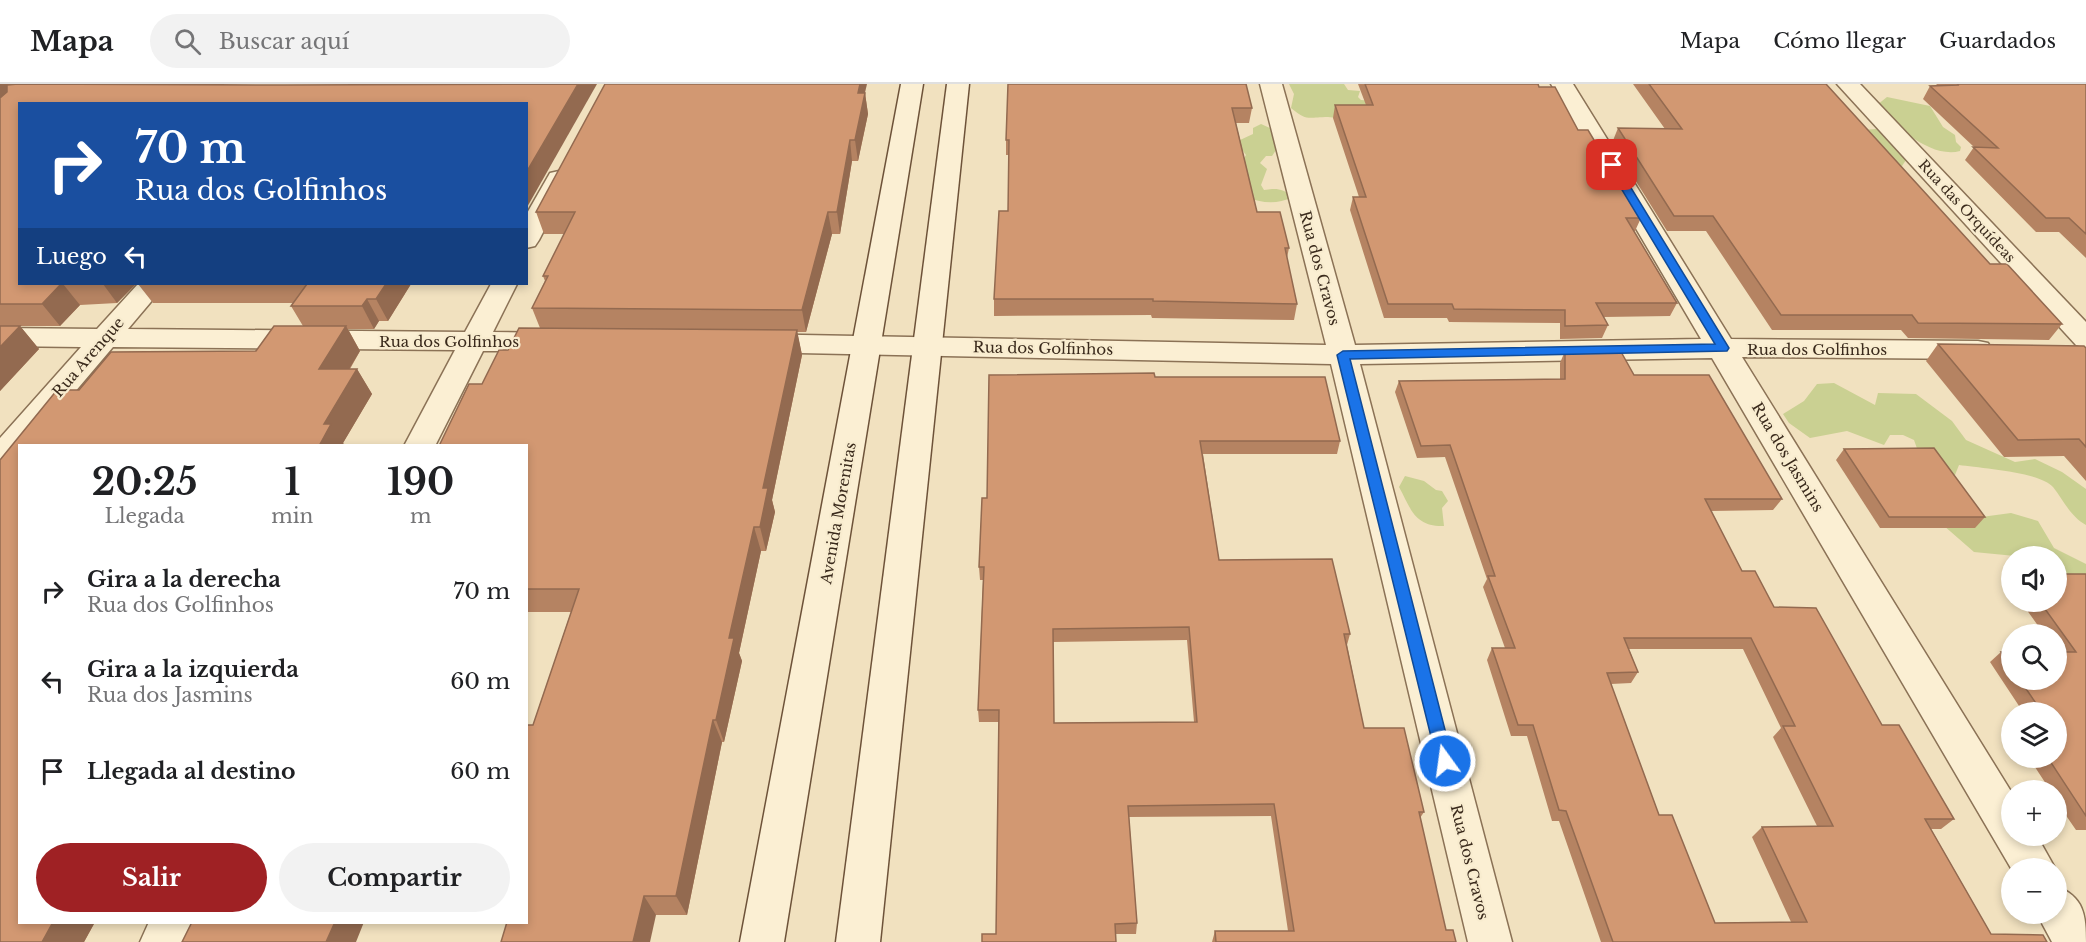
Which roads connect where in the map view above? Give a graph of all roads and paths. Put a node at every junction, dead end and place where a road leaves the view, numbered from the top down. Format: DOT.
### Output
graph roads {
  1 [pos="912,84"];
  2 [pos="958,84"];
  3 [pos="1271,84"];
  4 [pos="1562,84"];
  5 [pos="1848,84"];
  6 [pos="570,157"];
  7 [pos="528,236"];
  8 [pos="151,285"];
  9 [pos="503,285"];
  10 [pos="0,337"];
  11 [pos="105,338"];
  12 [pos="473,341"];
  13 [pos="580,342"];
  14 [pos="724,343"];
  15 [pos="867,344"];
  16 [pos="927,345"];
  17 [pos="2078,347"];
  18 [pos="1723,348"];
  19 [pos="2004,351"];
  20 [pos="1343,355"];
  21 [pos="420,444"];
  22 [pos="0,458"];
  23 [pos="2001,813"];
  24 [pos="171,924"];
  25 [pos="2067,924"];
  26 [pos="162,942"];
  27 [pos="762,942"];
  28 [pos="858,942"];
  29 [pos="1490,942"];
  30 [pos="2078,942"];
  1 -- 15 [label="street, Avenida Morenitas"];
  2 -- 16 [label="street"];
  3 -- 20 [label="street, Rua dos Cravos"];
  4 -- 18 [label="street, Rua dos Jasmins"];
  5 -- 17 [label="street, Rua das Orquídeas"];
  6 -- 7 [label="street"];
  8 -- 11 [label="street, Rua Arenque"];
  9 -- 12 [label="street"];
  10 -- 11 [label="street, Rua dos Golfinhos"];
  11 -- 12 [label="street, Rua dos Golfinhos"];
  11 -- 22 [label="street, Rua Arenque"];
  12 -- 13 [label="street, Rua dos Golfinhos"];
  12 -- 21 [label="street"];
  14 -- 15 [label="street, Rua dos Golfinhos"];
  15 -- 16 [label="street, Rua dos Golfinhos"];
  15 -- 27 [label="street, Avenida Morenitas"];
  16 -- 20 [label="street, Rua dos Golfinhos"];
  16 -- 28 [label="street"];
  18 -- 19 [label="street, Rua dos Golfinhos"];
  18 -- 20 [label="street, Rua dos Golfinhos"];
  18 -- 23 [label="street, Rua dos Jasmins"];
  20 -- 29 [label="street, Rua dos Cravos"];
  24 -- 26 [label="street"];
  25 -- 30 [label="street"];
}
